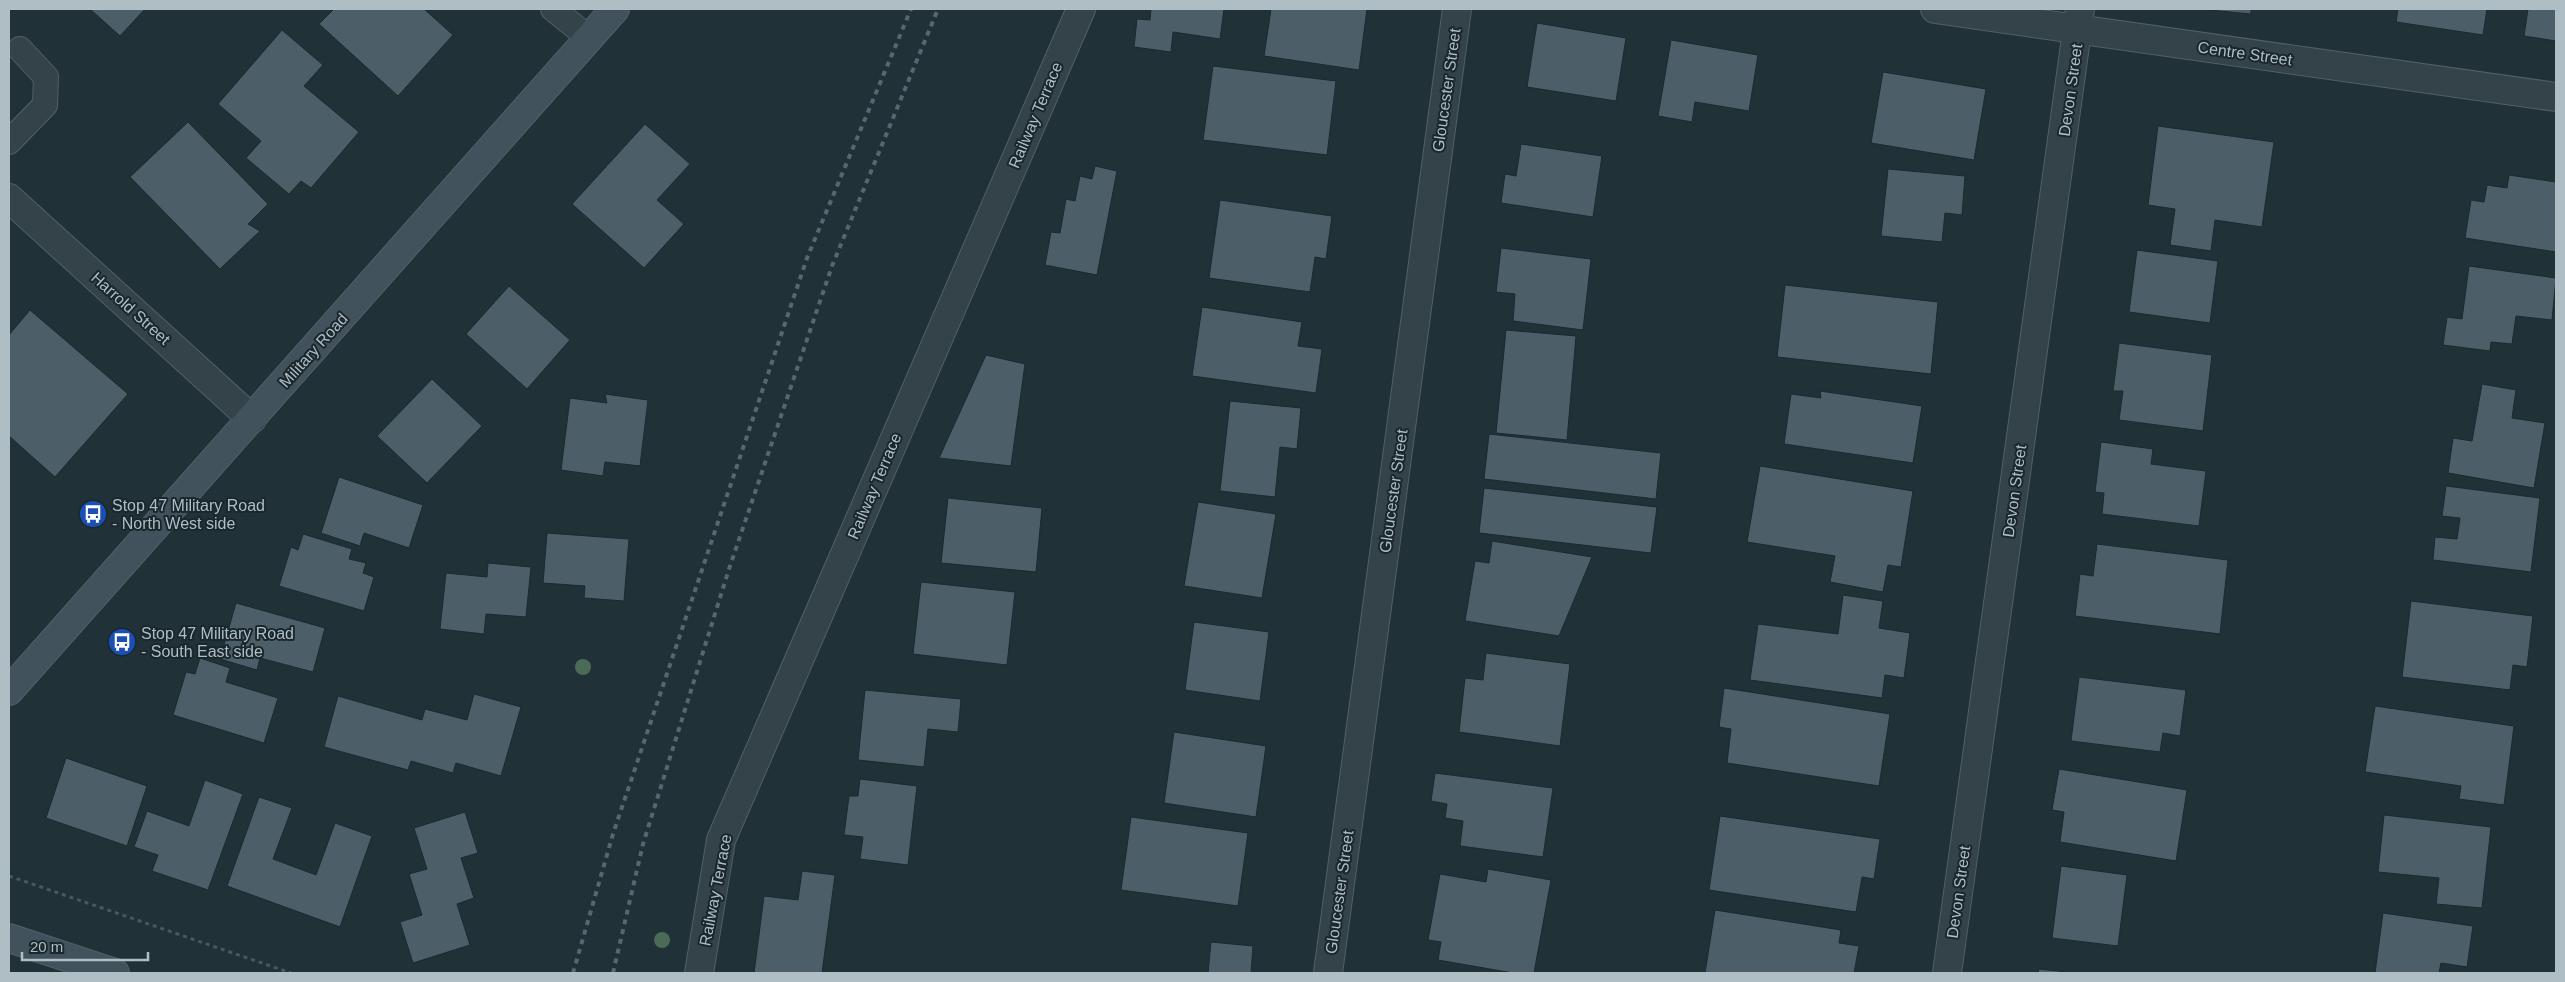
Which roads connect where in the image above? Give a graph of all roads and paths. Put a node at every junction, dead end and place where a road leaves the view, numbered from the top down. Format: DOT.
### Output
graph roads {
  1 [pos="553,9"];
  2 [pos="615,9"];
  3 [pos="1081,9"];
  4 [pos="1457,9"];
  5 [pos="1935,9"];
  6 [pos="2079,19"];
  7 [pos="589,38"];
  8 [pos="20,49"];
  9 [pos="2556,97"];
  10 [pos="9,142"];
  11 [pos="9,198"];
  12 [pos="252,419"];
  13 [pos="9,691"];
  14 [pos="9,876"];
  15 [pos="11,937"];
  16 [pos="115,973"];
  17 [pos="291,973"];
  18 [pos="699,973"];
  19 [pos="1328,973"];
  20 [pos="1947,973"];
  1 -- 7 [label="lane"];
  2 -- 7 [label="main road, Military Road"];
  3 -- 18 [label="street, Railway Terrace"];
  4 -- 19 [label="street, Gloucester Street"];
  5 -- 6 [label="street, Centre Street"];
  6 -- 9 [label="street, Centre Street"];
  6 -- 20 [label="street, Devon Street"];
  7 -- 12 [label="main road, Military Road"];
  8 -- 10 [label="lane"];
  11 -- 12 [label="street, Harrold Street"];
  12 -- 13 [label="main road, Military Road"];
  14 -- 17 [label="path"];
  15 -- 16 [label="main road"];
}
